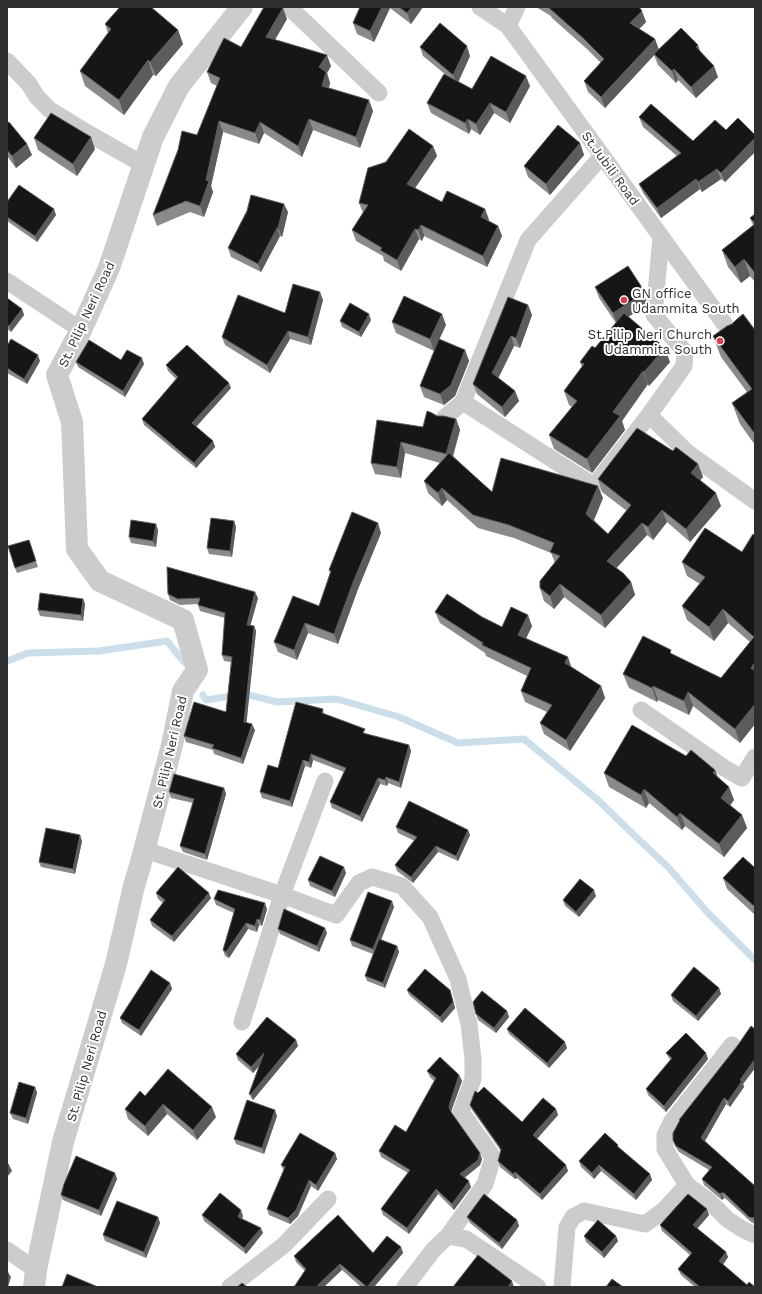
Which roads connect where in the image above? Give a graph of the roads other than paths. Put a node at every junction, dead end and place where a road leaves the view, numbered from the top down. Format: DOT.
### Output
graph roads {
  1 [pos="242,7"];
  2 [pos="288,7"];
  3 [pos="480,7"];
  4 [pos="517,7"];
  5 [pos="508,26"];
  6 [pos="7,61"];
  7 [pos="380,93"];
  8 [pos="602,156"];
  9 [pos="144,164"];
  10 [pos="661,237"];
  11 [pos="7,281"];
  12 [pos="81,330"];
  13 [pos="734,337"];
  14 [pos="463,402"];
  15 [pos="649,415"];
  16 [pos="444,418"];
  17 [pos="755,501"];
  18 [pos="640,710"];
  19 [pos="755,757"];
  20 [pos="325,780"];
  21 [pos="145,850"];
  22 [pos="282,894"];
  23 [pos="242,1022"];
  24 [pos="732,1045"];
  25 [pos="687,1185"];
  26 [pos="328,1199"];
  27 [pos="755,1235"];
  28 [pos="448,1236"];
  29 [pos="7,1250"];
  30 [pos="35,1279"];
  31 [pos="230,1287"];
  32 [pos="405,1287"];
  33 [pos="538,1287"];
  34 [pos="562,1287"];
  1 -- 9 [label="street, St. Pilip Neri Road"];
  2 -- 7 [label="street"];
  3 -- 5 [label="street, St.Jubili Road"];
  4 -- 5 [label="street"];
  5 -- 8 [label="street, St.Jubili Road"];
  6 -- 9 [label="street"];
  8 -- 10 [label="street, St.Jubili Road"];
  8 -- 14 [label="street"];
  9 -- 12 [label="street, St. Pilip Neri Road"];
  10 -- 13 [label="street, St.Jubili Road"];
  10 -- 15 [label="street"];
  11 -- 12 [label="street"];
  12 -- 21 [label="street, St. Pilip Neri Road"];
  14 -- 15 [label="street"];
  14 -- 16 [label="street"];
  15 -- 17 [label="street"];
  18 -- 19 [label="street"];
  20 -- 22 [label="street"];
  21 -- 22 [label="street"];
  21 -- 30 [label="street, St. Pilip Neri Road"];
  22 -- 23 [label="street"];
  22 -- 28 [label="street"];
  24 -- 25 [label="street"];
  25 -- 27 [label="street"];
  25 -- 34 [label="street"];
  26 -- 31 [label="street"];
  28 -- 32 [label="street"];
  28 -- 33 [label="street"];
  29 -- 30 [label="street"];
}
